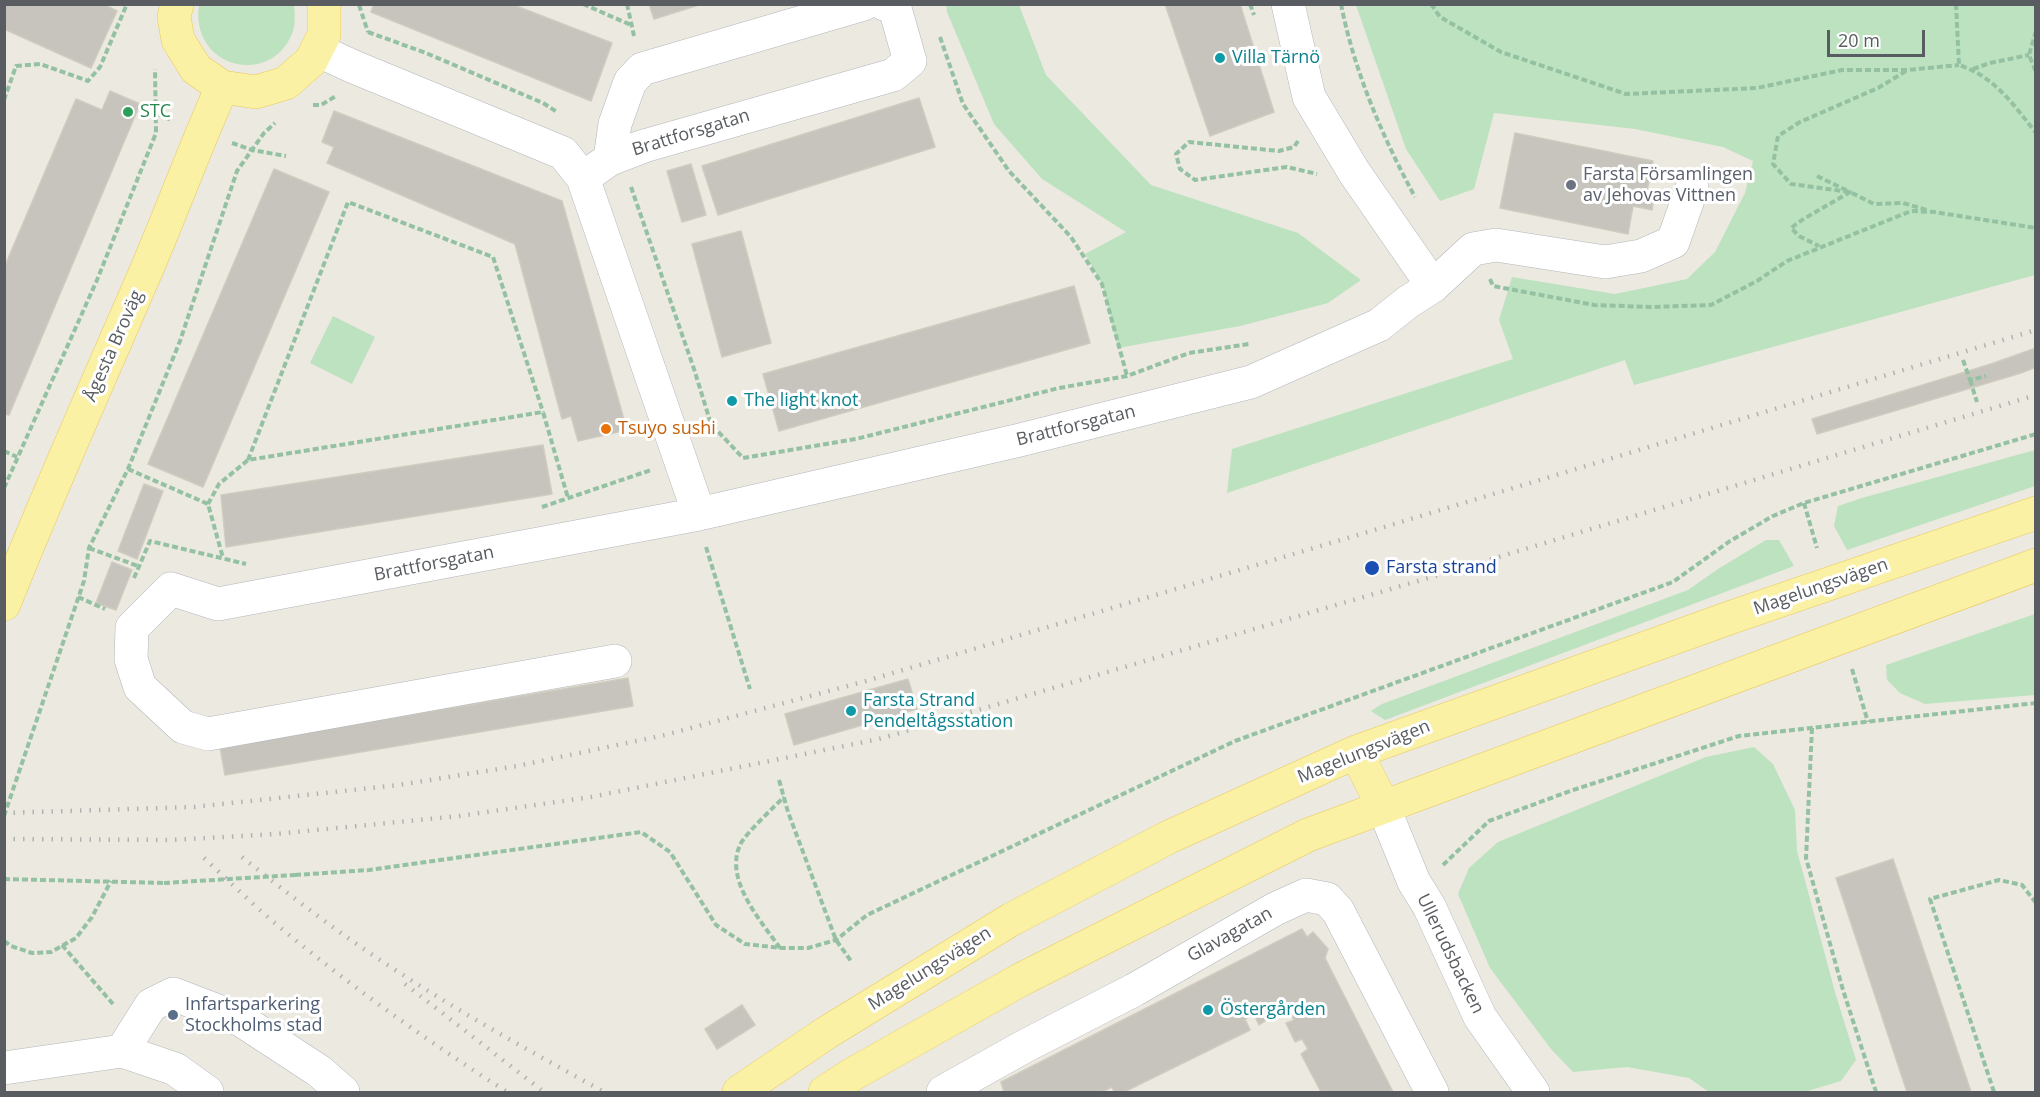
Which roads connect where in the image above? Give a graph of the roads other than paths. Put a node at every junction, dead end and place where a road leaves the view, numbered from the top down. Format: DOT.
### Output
graph roads {
  1 [pos="177,4"];
  2 [pos="324,4"];
  3 [pos="864,4"];
  4 [pos="884,4"];
  5 [pos="1288,4"];
  6 [pos="317,50"];
  7 [pos="222,87"];
  8 [pos="610,159"];
  9 [pos="583,178"];
  10 [pos="1692,188"];
  11 [pos="1433,286"];
  12 [pos="2036,513"];
  13 [pos="699,514"];
  14 [pos="2036,565"];
  15 [pos="4,604"];
  16 [pos="615,661"];
  17 [pos="1356,752"];
  18 [pos="1383,806"];
  19 [pos="122,1051"];
  20 [pos="4,1068"];
  21 [pos="207,1092"];
  22 [pos="343,1092"];
  23 [pos="739,1092"];
  24 [pos="825,1092"];
  25 [pos="943,1092"];
  26 [pos="1432,1092"];
  27 [pos="1533,1092"];
  1 -- 7 [label="main road"];
  2 -- 6 [label="main road"];
  3 -- 8 [label="street, Brattforsgatan"];
  4 -- 8 [label="street, Brattforsgatan"];
  5 -- 11 [label="street"];
  6 -- 7 [label="main road"];
  6 -- 9 [label="street"];
  7 -- 15 [label="main road, Ågesta Broväg"];
  8 -- 9 [label="street, Brattforsgatan"];
  9 -- 13 [label="street"];
  10 -- 11 [label="street, Brattforsgatan"];
  11 -- 13 [label="street, Brattforsgatan"];
  12 -- 17 [label="main road, Magelungsvägen"];
  13 -- 16 [label="street, Brattforsgatan"];
  14 -- 18 [label="main road"];
  17 -- 18 [label="main road"];
  17 -- 23 [label="main road, Magelungsvägen"];
  18 -- 24 [label="main road"];
  18 -- 27 [label="street, Ullerudsbacken"];
  19 -- 20 [label="street"];
  19 -- 21 [label="street"];
  19 -- 22 [label="street"];
  25 -- 26 [label="street, Glavagatan"];
}
